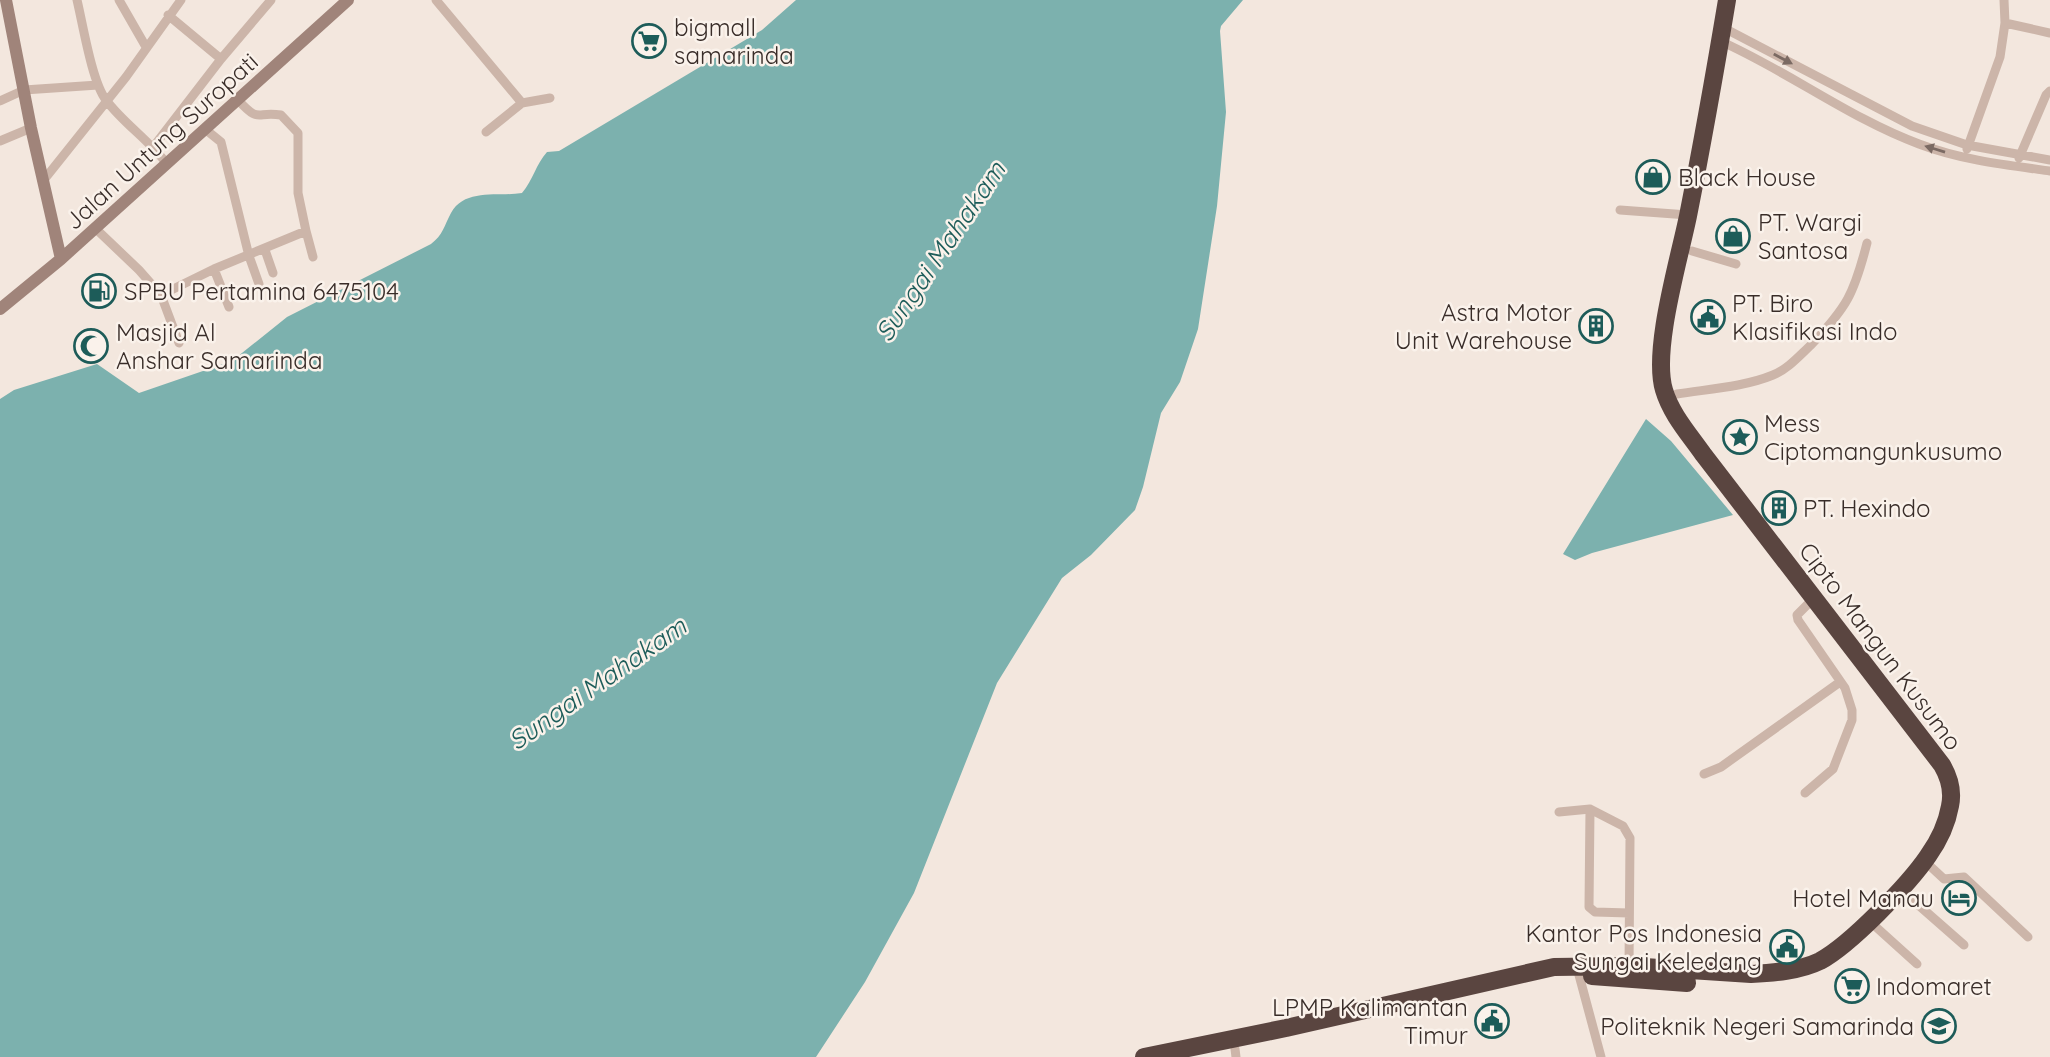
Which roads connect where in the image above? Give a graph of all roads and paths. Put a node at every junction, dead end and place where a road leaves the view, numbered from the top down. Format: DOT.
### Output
graph roads {
  1 [pos="77,0"];
  2 [pos="119,0"];
  3 [pos="181,0"];
  4 [pos="271,0"];
  5 [pos="436,0"];
  6 [pos="1727,0"];
  7 [pos="1737,0"];
  8 [pos="2004,0"];
  9 [pos="349,1"];
  10 [pos="4,3"];
  11 [pos="168,15"];
  12 [pos="2005,23"];
  13 [pos="2050,33"];
  14 [pos="1726,36"];
  15 [pos="146,47"];
  16 [pos="221,59"];
  17 [pos="98,85"];
  18 [pos="24,90"];
  19 [pos="2050,92"];
  20 [pos="550,98"];
  21 [pos="106,100"];
  22 [pos="238,100"];
  23 [pos="0,101"];
  24 [pos="522,103"];
  25 [pos="31,128"];
  26 [pos="205,129"];
  27 [pos="486,132"];
  28 [pos="0,141"];
  29 [pos="1967,145"];
  30 [pos="153,146"];
  31 [pos="2019,155"];
  32 [pos="1966,158"];
  33 [pos="2050,160"];
  34 [pos="167,163"];
  35 [pos="2017,166"];
  36 [pos="2050,171"];
  37 [pos="43,181"];
  38 [pos="1620,210"];
  39 [pos="1688,215"];
  40 [pos="95,228"];
  41 [pos="306,231"];
  42 [pos="1867,243"];
  43 [pos="265,250"];
  44 [pos="1692,251"];
  45 [pos="249,256"];
  46 [pos="313,257"];
  47 [pos="61,259"];
  48 [pos="1736,264"];
  49 [pos="214,269"];
  50 [pos="273,273"];
  51 [pos="259,284"];
  52 [pos="161,295"];
  53 [pos="229,307"];
  54 [pos="0,309"];
  55 [pos="179,343"];
  56 [pos="1677,394"];
  57 [pos="1814,598"];
  58 [pos="1840,682"];
  59 [pos="1704,774"];
  60 [pos="1805,793"];
  61 [pos="1590,809"];
  62 [pos="1559,812"];
  63 [pos="1930,866"];
  64 [pos="1907,895"];
  65 [pos="1629,913"];
  66 [pos="1876,927"];
  67 [pos="2028,937"];
  68 [pos="1964,945"];
  69 [pos="1917,964"];
  70 [pos="1629,972"];
  71 [pos="1579,975"];
  72 [pos="1321,1025"];
  73 [pos="1235,1053"];
  74 [pos="1144,1057"];
  75 [pos="1194,1057"];
  76 [pos="1601,1057"];
  1 -- 17 [label="street"];
  2 -- 15 [label="street"];
  3 -- 11 [label="street"];
  4 -- 16 [label="street"];
  5 -- 24 [label="street"];
  6 -- 14 [label="highway, Cipto Mangun Kusumo"];
  7 -- 14 [label="highway, Cipto Mangun Kusumo"];
  8 -- 12 [label="street"];
  9 -- 22 [label="main road, Jalan Untung Suropati"];
  10 -- 18 [label="main road"];
  11 -- 15 [label="street"];
  11 -- 16 [label="street"];
  12 -- 13 [label="street"];
  12 -- 29 [label="street"];
  14 -- 29 [label="street, one-way"];
  32 -- 14 [label="street, one-way"];
  14 -- 39 [label="highway, Cipto Mangun Kusumo"];
  14 -- 44 [label="highway, Cipto Mangun Kusumo"];
  15 -- 21 [label="street"];
  16 -- 30 [label="street"];
  17 -- 18 [label="street"];
  17 -- 21 [label="street"];
  18 -- 23 [label="street"];
  18 -- 25 [label="main road"];
  19 -- 31 [label="street"];
  20 -- 24 [label="street"];
  21 -- 30 [label="street"];
  21 -- 37 [label="street"];
  22 -- 26 [label="main road, Jalan Untung Suropati"];
  22 -- 41 [label="street"];
  24 -- 27 [label="street"];
  25 -- 28 [label="street"];
  25 -- 37 [label="main road"];
  26 -- 34 [label="main road, Jalan Untung Suropati"];
  26 -- 45 [label="street"];
  29 -- 31 [label="street"];
  29 -- 32 [label="street"];
  30 -- 34 [label="street"];
  31 -- 33 [label="street"];
  31 -- 35 [label="street"];
  32 -- 35 [label="street"];
  34 -- 40 [label="main road, Jalan Untung Suropati"];
  35 -- 36 [label="street"];
  37 -- 47 [label="main road"];
  38 -- 39 [label="street"];
  39 -- 57 [label="highway, Cipto Mangun Kusumo"];
  40 -- 47 [label="main road, Jalan Untung Suropati"];
  40 -- 52 [label="street"];
  41 -- 43 [label="street"];
  41 -- 46 [label="street"];
  42 -- 56 [label="street"];
  43 -- 45 [label="street"];
  43 -- 50 [label="street"];
  44 -- 48 [label="street"];
  44 -- 56 [label="highway, Cipto Mangun Kusumo"];
  45 -- 49 [label="street"];
  45 -- 51 [label="street"];
  47 -- 54 [label="main road, Jalan Untung Suropati"];
  49 -- 52 [label="street"];
  49 -- 53 [label="street"];
  52 -- 55 [label="street"];
  56 -- 63 [label="highway, Cipto Mangun Kusumo"];
  57 -- 58 [label="street"];
  57 -- 70 [label="highway, Cipto Mangun Kusumo"];
  58 -- 59 [label="street"];
  58 -- 60 [label="street"];
  61 -- 62 [label="street"];
  61 -- 65 [label="street"];
  61 -- 65 [label="street"];
  63 -- 64 [label="highway, Cipto Mangun Kusumo"];
  63 -- 67 [label="street"];
  64 -- 66 [label="highway, Cipto Mangun Kusumo"];
  64 -- 68 [label="street"];
  65 -- 70 [label="street"];
  66 -- 69 [label="street"];
  66 -- 70 [label="highway, Cipto Mangun Kusumo"];
  70 -- 71 [label="highway, Cipto Mangun Kusumo"];
  70 -- 72 [label="highway, Cipto Mangun Kusumo"];
  71 -- 72 [label="highway, Cipto Mangun Kusumo"];
  71 -- 76 [label="street"];
  72 -- 73 [label="highway, Cipto Mangun Kusumo"];
  72 -- 74 [label="highway, Cipto Mangun Kusumo"];
  73 -- 75 [label="highway, Cipto Mangun Kusumo"];
}
